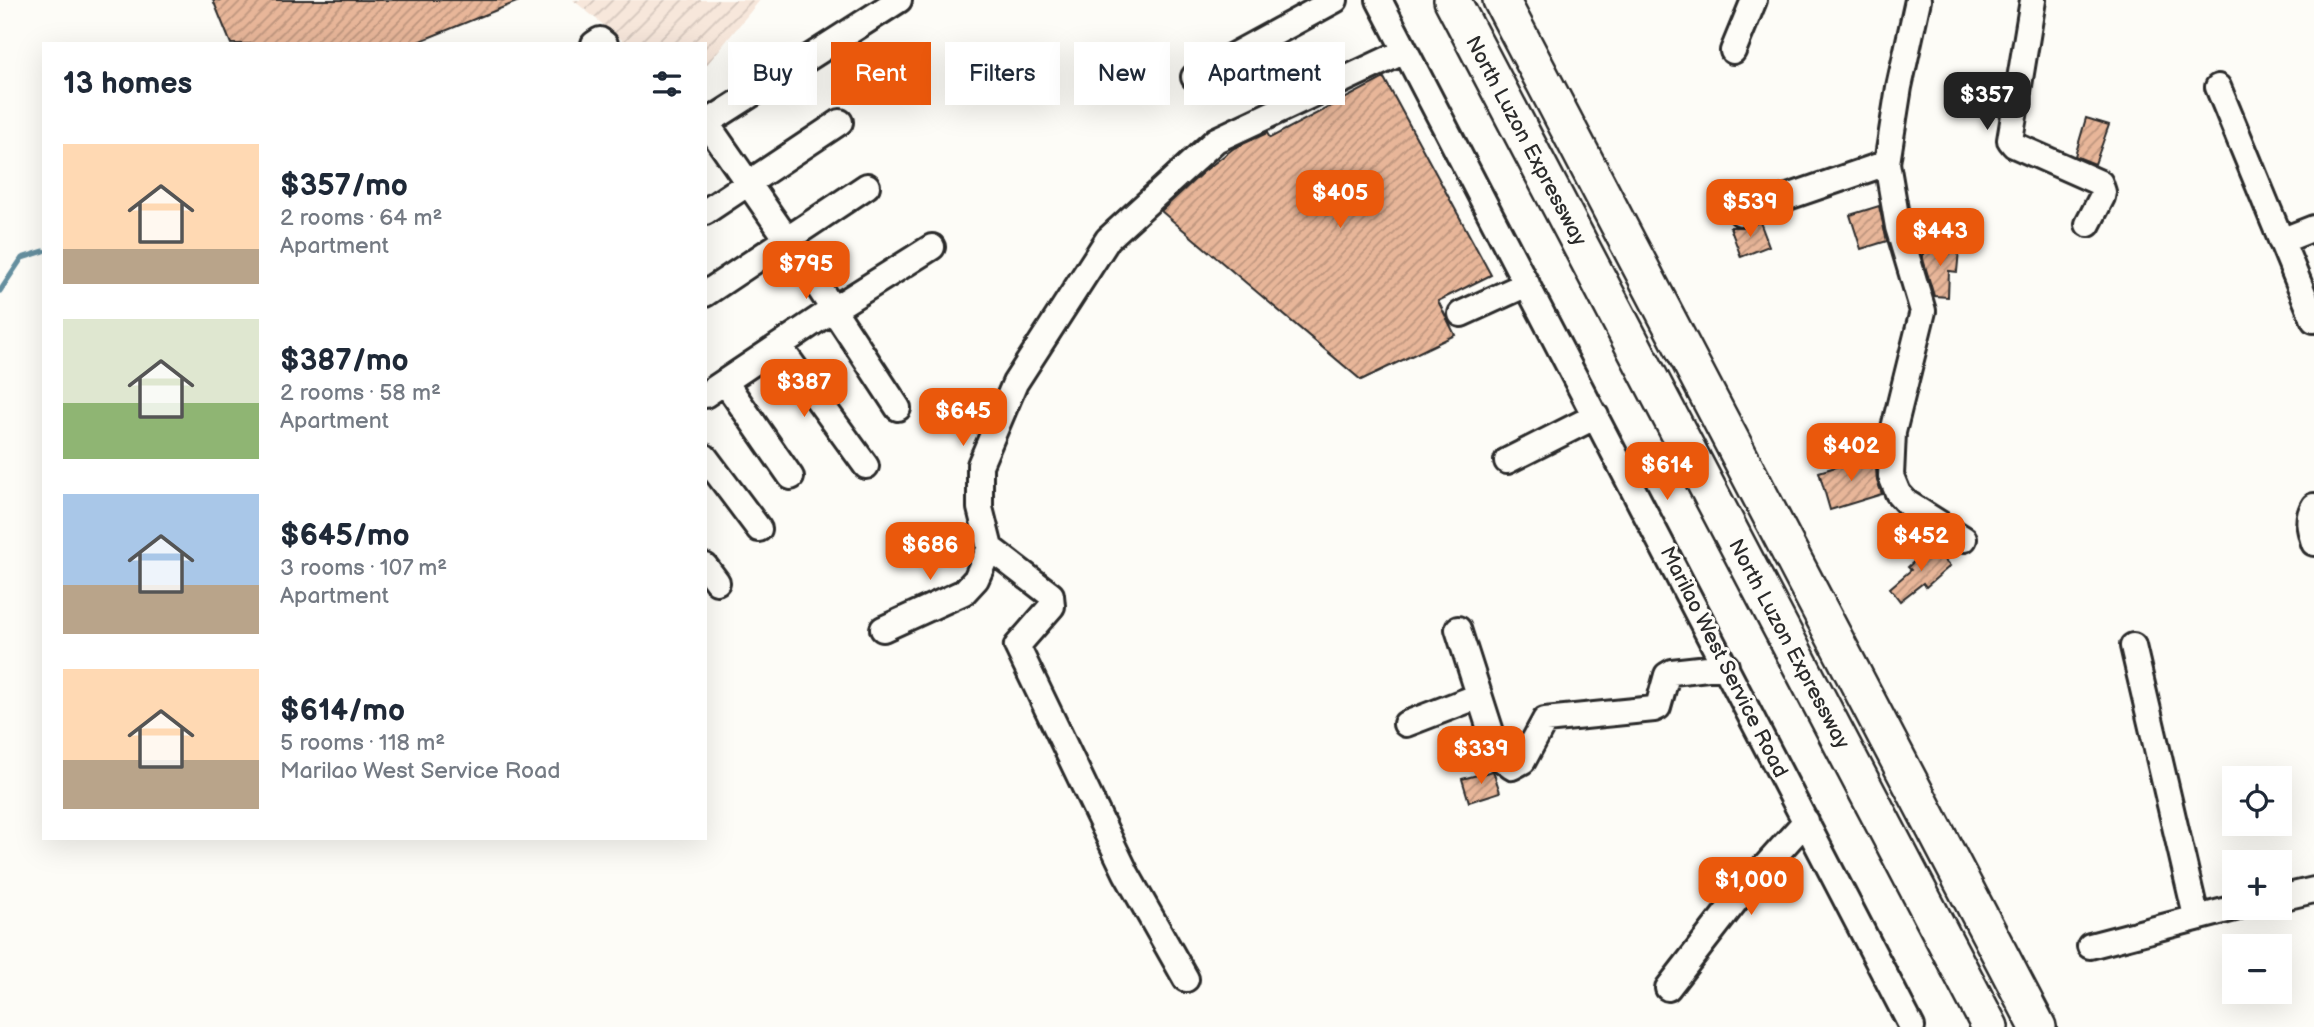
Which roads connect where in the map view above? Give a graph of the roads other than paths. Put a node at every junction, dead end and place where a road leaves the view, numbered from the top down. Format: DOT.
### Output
graph roads {
  1 [pos="899,0"];
  2 [pos="1335,0"];
  3 [pos="1379,0"];
  4 [pos="1452,0"];
  5 [pos="1501,0"];
  6 [pos="1754,0"];
  7 [pos="1918,0"];
  8 [pos="2034,0"];
  9 [pos="1258,42"];
  10 [pos="1405,51"];
  11 [pos="1733,51"];
  12 [pos="2218,87"];
  13 [pos="707,122"];
  14 [pos="840,122"];
  15 [pos="707,124"];
  16 [pos="1887,163"];
  17 [pos="748,183"];
  18 [pos="867,186"];
  19 [pos="707,211"];
  20 [pos="1741,213"];
  21 [pos="2088,224"];
  22 [pos="2314,228"];
  23 [pos="787,239"];
  24 [pos="2281,241"];
  25 [pos="932,247"];
  26 [pos="1527,284"];
  27 [pos="707,293"];
  28 [pos="832,310"];
  29 [pos="1461,314"];
  30 [pos="2314,320"];
  31 [pos="779,346"];
  32 [pos="715,389"];
  33 [pos="898,408"];
  34 [pos="1596,416"];
  35 [pos="707,460"];
  36 [pos="1507,461"];
  37 [pos="866,466"];
  38 [pos="791,477"];
  39 [pos="2314,506"];
  40 [pos="759,529"];
  41 [pos="1964,539"];
  42 [pos="2314,543"];
  43 [pos="990,548"];
  44 [pos="883,629"];
  45 [pos="1458,629"];
  46 [pos="2133,646"];
  47 [pos="1726,666"];
  48 [pos="1479,696"];
  49 [pos="1406,724"];
  50 [pos="1806,821"];
  51 [pos="2314,890"];
  52 [pos="2292,895"];
  53 [pos="2222,911"];
  54 [pos="2196,916"];
  55 [pos="2090,946"];
  56 [pos="1186,979"];
  57 [pos="1668,988"];
  58 [pos="1912,1027"];
  59 [pos="1990,1027"];
  60 [pos="2038,1027"];
  1 -- 13 [label="street"];
  2 -- 9 [label="street"];
  3 -- 10 [label="street, Marilao West Service Road"];
  4 -- 59 [label="highway, North Luzon Expressway"];
  5 -- 60 [label="highway, North Luzon Expressway"];
  6 -- 11 [label="street"];
  7 -- 16 [label="street"];
  8 -- 21 [label="street"];
  10 -- 26 [label="street, Marilao West Service Road"];
  10 -- 43 [label="street"];
  12 -- 24 [label="street"];
  14 -- 17 [label="street"];
  15 -- 17 [label="street"];
  16 -- 20 [label="street"];
  16 -- 41 [label="street"];
  17 -- 19 [label="street"];
  17 -- 23 [label="street"];
  18 -- 23 [label="street"];
  22 -- 24 [label="street"];
  23 -- 27 [label="street"];
  23 -- 28 [label="street"];
  24 -- 30 [label="street"];
  25 -- 28 [label="street"];
  26 -- 29 [label="street"];
  26 -- 34 [label="street, Marilao West Service Road"];
  28 -- 31 [label="street"];
  28 -- 33 [label="street"];
  31 -- 32 [label="street"];
  31 -- 37 [label="street"];
  32 -- 38 [label="street"];
  34 -- 36 [label="street"];
  34 -- 47 [label="street, Marilao West Service Road"];
  35 -- 40 [label="street"];
  39 -- 42 [label="street"];
  43 -- 44 [label="street"];
  43 -- 56 [label="street"];
  45 -- 48 [label="street"];
  46 -- 54 [label="street"];
  47 -- 48 [label="street"];
  47 -- 50 [label="street, Marilao West Service Road"];
  48 -- 49 [label="street"];
  50 -- 57 [label="street"];
  50 -- 58 [label="street, Marilao West Service Road"];
  51 -- 52 [label="street"];
  53 -- 54 [label="street"];
  54 -- 55 [label="street"];
}
